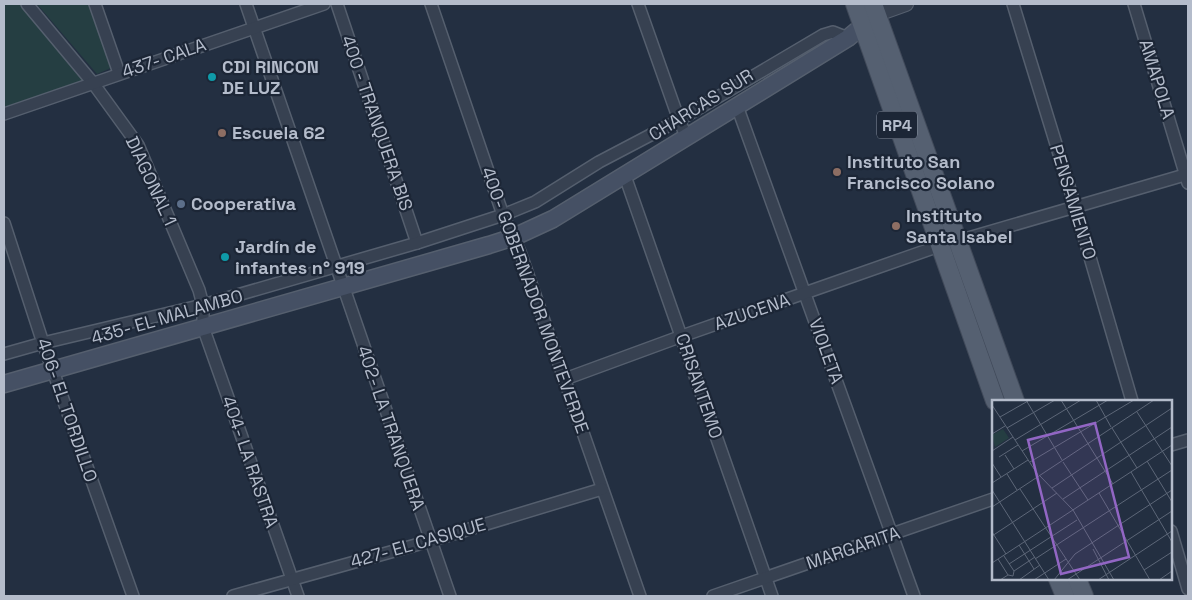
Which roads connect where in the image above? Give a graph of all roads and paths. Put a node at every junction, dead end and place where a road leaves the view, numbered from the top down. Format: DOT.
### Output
graph roads {
  1 [pos="28,4"];
  2 [pos="95,4"];
  3 [pos="246,4"];
  4 [pos="324,4"];
  5 [pos="337,4"];
  6 [pos="430,4"];
  7 [pos="638,4"];
  8 [pos="855,4"];
  9 [pos="906,4"];
  10 [pos="1013,4"];
  11 [pos="1134,4"];
  12 [pos="876,9"];
  13 [pos="862,27"];
  14 [pos="254,28"];
  15 [pos="848,38"];
  16 [pos="119,73"];
  17 [pos="93,82"];
  18 [pos="737,106"];
  19 [pos="4,114"];
  20 [pos="679,120"];
  21 [pos="687,138"];
  22 [pos="625,176"];
  23 [pos="1187,177"];
  24 [pos="1075,206"];
  25 [pos="503,215"];
  26 [pos="4,223"];
  27 [pos="514,237"];
  28 [pos="958,241"];
  29 [pos="417,243"];
  30 [pos="939,246"];
  31 [pos="335,267"];
  32 [pos="343,287"];
  33 [pos="806,293"];
  34 [pos="203,305"];
  35 [pos="203,327"];
  36 [pos="682,336"];
  37 [pos="43,342"];
  38 [pos="4,354"];
  39 [pos="53,370"];
  40 [pos="564,379"];
  41 [pos="4,384"];
  42 [pos="995,400"];
  43 [pos="1000,400"];
  44 [pos="1014,400"];
  45 [pos="1132,400"];
  46 [pos="1188,440"];
  47 [pos="1172,445"];
  48 [pos="602,489"];
  49 [pos="992,499"];
  50 [pos="892,534"];
  51 [pos="1172,534"];
  52 [pos="430,541"];
  53 [pos="766,578"];
  54 [pos="292,579"];
  55 [pos="1058,580"];
  56 [pos="1078,580"];
  57 [pos="1188,589"];
  58 [pos="133,596"];
  59 [pos="233,596"];
  60 [pos="298,596"];
  61 [pos="450,596"];
  62 [pos="640,596"];
  63 [pos="713,596"];
  64 [pos="772,596"];
  65 [pos="914,596"];
  66 [pos="1065,596"];
  67 [pos="1084,596"];
  1 -- 17 [label="street, DIAGONAL 1"];
  2 -- 16 [label="street"];
  3 -- 14 [label="street"];
  4 -- 14 [label="street, 437- CALA"];
  5 -- 29 [label="street, 400 - TRANQUERA BIS"];
  6 -- 25 [label="street, 400- GOBERNADOR MONTEVERDE"];
  7 -- 20 [label="street"];
  8 -- 13 [label="main road, RP4"];
  9 -- 12 [label="street, CHARCAS SUR"];
  10 -- 24 [label="street, PENSAMIENTO"];
  11 -- 23 [label="street, AMAPOLA"];
  12 -- 13 [label="main road, CHARCAS SUR"];
  12 -- 28 [label="main road, RP4"];
  13 -- 15 [label="main road, CHARCAS SUR"];
  13 -- 30 [label="main road, RP4"];
  14 -- 16 [label="street, 437- CALA"];
  14 -- 31 [label="street"];
  15 -- 18 [label="main road, CHARCAS SUR"];
  15 -- 20 [label="street"];
  16 -- 17 [label="street, 437- CALA"];
  17 -- 19 [label="street, 437- CALA"];
  17 -- 34 [label="street, DIAGONAL 1"];
  18 -- 21 [label="main road, CHARCAS SUR"];
  18 -- 33 [label="street, VIOLETA"];
  20 -- 21 [label="street"];
  20 -- 25 [label="street"];
  21 -- 22 [label="main road, CHARCAS SUR"];
  22 -- 27 [label="main road, CHARCAS SUR"];
  22 -- 36 [label="street, CRISANTEMO"];
  23 -- 24 [label="street"];
  24 -- 28 [label="street"];
  24 -- 45 [label="street, PENSAMIENTO"];
  25 -- 27 [label="street, 400- GOBERNADOR MONTEVERDE"];
  25 -- 29 [label="street"];
  26 -- 37 [label="street, 406- EL TORDILLO"];
  27 -- 32 [label="main road, 435- EL MALAMBO"];
  27 -- 40 [label="street, 400- GOBERNADOR MONTEVERDE"];
  28 -- 44 [label="main road, RP4"];
  29 -- 31 [label="street"];
  30 -- 33 [label="street, AZUCENA"];
  30 -- 42 [label="main road, RP4"];
  30 -- 43 [label="main road"];
  31 -- 32 [label="street, 402- LA TRANQUERA"];
  31 -- 34 [label="street"];
  32 -- 35 [label="main road, 435- EL MALAMBO"];
  32 -- 52 [label="street, 402- LA TRANQUERA"];
  33 -- 36 [label="street, AZUCENA"];
  33 -- 50 [label="street, VIOLETA"];
  34 -- 35 [label="street, DIAGONAL 1"];
  34 -- 37 [label="street"];
  35 -- 39 [label="main road, 435- EL MALAMBO"];
  35 -- 54 [label="street, 404- LA RASTRA"];
  36 -- 40 [label="street, AZUCENA"];
  36 -- 53 [label="street, CRISANTEMO"];
  37 -- 38 [label="street"];
  37 -- 39 [label="street, 406- EL TORDILLO"];
  39 -- 41 [label="main road, 435- EL MALAMBO"];
  39 -- 58 [label="street, 406- EL TORDILLO"];
  40 -- 48 [label="street, 400- GOBERNADOR MONTEVERDE"];
  46 -- 47 [label="street"];
  48 -- 52 [label="street, 427- EL CASIQUE"];
  48 -- 62 [label="street, 400- GOBERNADOR MONTEVERDE"];
  49 -- 50 [label="street, MARGARITA"];
  50 -- 53 [label="street, MARGARITA"];
  50 -- 65 [label="street, VIOLETA"];
  51 -- 57 [label="street"];
  52 -- 54 [label="street, 427- EL CASIQUE"];
  52 -- 61 [label="street, 402- LA TRANQUERA"];
  53 -- 63 [label="street, MARGARITA"];
  53 -- 64 [label="street, CRISANTEMO"];
  54 -- 59 [label="street, 427- EL CASIQUE"];
  54 -- 60 [label="street, 404- LA RASTRA"];
  55 -- 66 [label="main road"];
  56 -- 67 [label="main road"];
}
